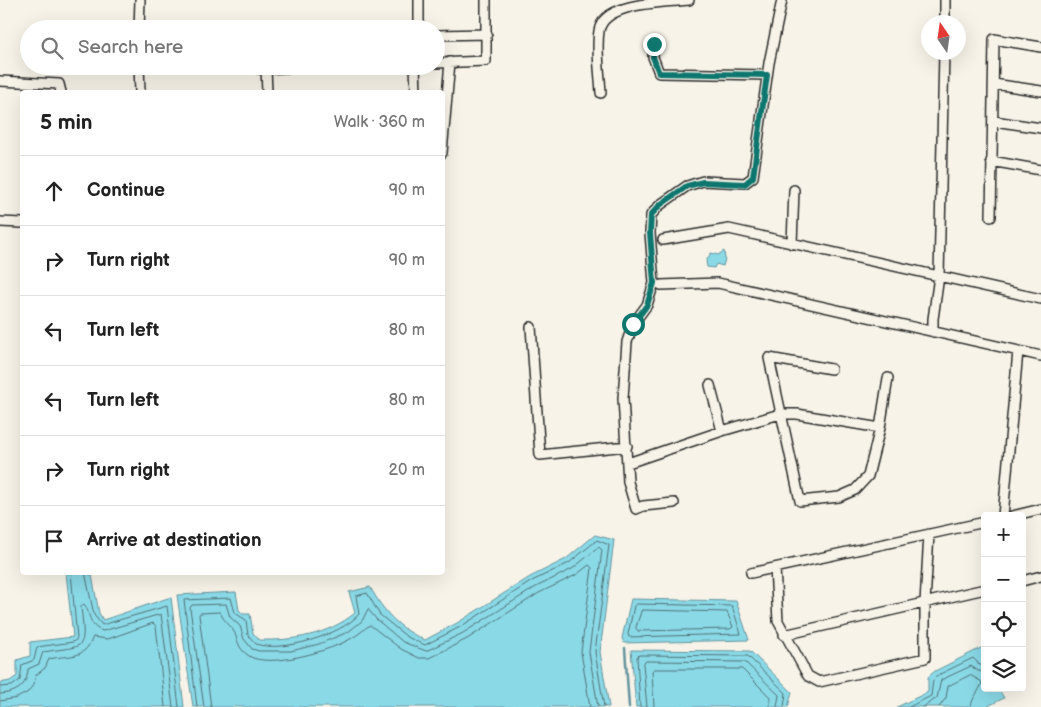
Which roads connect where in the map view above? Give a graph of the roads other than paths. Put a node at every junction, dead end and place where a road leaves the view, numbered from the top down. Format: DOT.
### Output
graph roads {
  1 [pos="140,0"];
  2 [pos="419,0"];
  3 [pos="486,0"];
  4 [pos="689,0"];
  5 [pos="782,0"];
  6 [pos="945,0"];
  7 [pos="944,15"];
  8 [pos="139,20"];
  9 [pos="419,20"];
  10 [pos="487,34"];
  11 [pos="445,35"];
  12 [pos="654,44"];
  13 [pos="1041,47"];
  14 [pos="944,60"];
  15 [pos="445,62"];
  16 [pos="450,62"];
  17 [pos="139,75"];
  18 [pos="266,75"];
  19 [pos="415,75"];
  20 [pos="767,75"];
  21 [pos="0,82"];
  22 [pos="994,84"];
  23 [pos="60,90"];
  24 [pos="140,90"];
  25 [pos="267,90"];
  26 [pos="416,90"];
  27 [pos="1041,91"];
  28 [pos="601,93"];
  29 [pos="445,119"];
  30 [pos="994,122"];
  31 [pos="1041,128"];
  32 [pos="991,162"];
  33 [pos="1041,170"];
  34 [pos="794,190"];
  35 [pos="991,217"];
  36 [pos="0,222"];
  37 [pos="20,223"];
  38 [pos="663,240"];
  39 [pos="792,244"];
  40 [pos="939,276"];
  41 [pos="661,285"];
  42 [pos="1041,299"];
  43 [pos="531,327"];
  44 [pos="934,332"];
  45 [pos="1018,351"];
  46 [pos="1041,356"];
  47 [pos="831,369"];
  48 [pos="888,378"];
  49 [pos="710,385"];
  50 [pos="780,414"];
  51 [pos="880,428"];
  52 [pos="722,431"];
  53 [pos="627,446"];
  54 [pos="628,463"];
  55 [pos="674,503"];
  56 [pos="1041,509"];
  57 [pos="1003,512"];
  58 [pos="1026,513"];
  59 [pos="981,523"];
  60 [pos="929,534"];
  61 [pos="775,568"];
  62 [pos="751,573"];
  63 [pos="1041,576"];
  64 [pos="1026,580"];
  65 [pos="981,590"];
  66 [pos="925,603"];
  67 [pos="784,635"];
  1 -- 8 [label="street"];
  2 -- 9 [label="street"];
  3 -- 10 [label="street"];
  4 -- 28 [label="street"];
  5 -- 20 [label="street"];
  6 -- 7 [label="street"];
  10 -- 11 [label="street"];
  10 -- 16 [label="street"];
  12 -- 20 [label="street"];
  13 -- 22 [label="street"];
  14 -- 40 [label="street"];
  15 -- 16 [label="street"];
  16 -- 29 [label="street"];
  17 -- 24 [label="street"];
  18 -- 25 [label="street"];
  19 -- 26 [label="street"];
  20 -- 53 [label="street"];
  21 -- 23 [label="street"];
  22 -- 27 [label="street"];
  22 -- 30 [label="street"];
  30 -- 31 [label="street"];
  30 -- 32 [label="street"];
  32 -- 33 [label="street"];
  32 -- 35 [label="street"];
  34 -- 39 [label="street"];
  36 -- 37 [label="street"];
  38 -- 39 [label="street"];
  39 -- 40 [label="street"];
  40 -- 42 [label="street"];
  40 -- 44 [label="street"];
  41 -- 44 [label="street"];
  43 -- 53 [label="street"];
  44 -- 45 [label="street"];
  45 -- 46 [label="street"];
  45 -- 57 [label="street"];
  47 -- 50 [label="street"];
  48 -- 51 [label="street"];
  49 -- 52 [label="street"];
  50 -- 51 [label="street"];
  50 -- 51 [label="street"];
  50 -- 52 [label="street"];
  52 -- 54 [label="street"];
  53 -- 54 [label="street"];
  54 -- 55 [label="street"];
  56 -- 58 [label="street"];
  59 -- 60 [label="street"];
  60 -- 61 [label="street"];
  60 -- 66 [label="street"];
  61 -- 62 [label="street"];
  61 -- 67 [label="street"];
  63 -- 64 [label="street"];
  65 -- 66 [label="street"];
  66 -- 67 [label="street"];
  66 -- 67 [label="street"];
}
